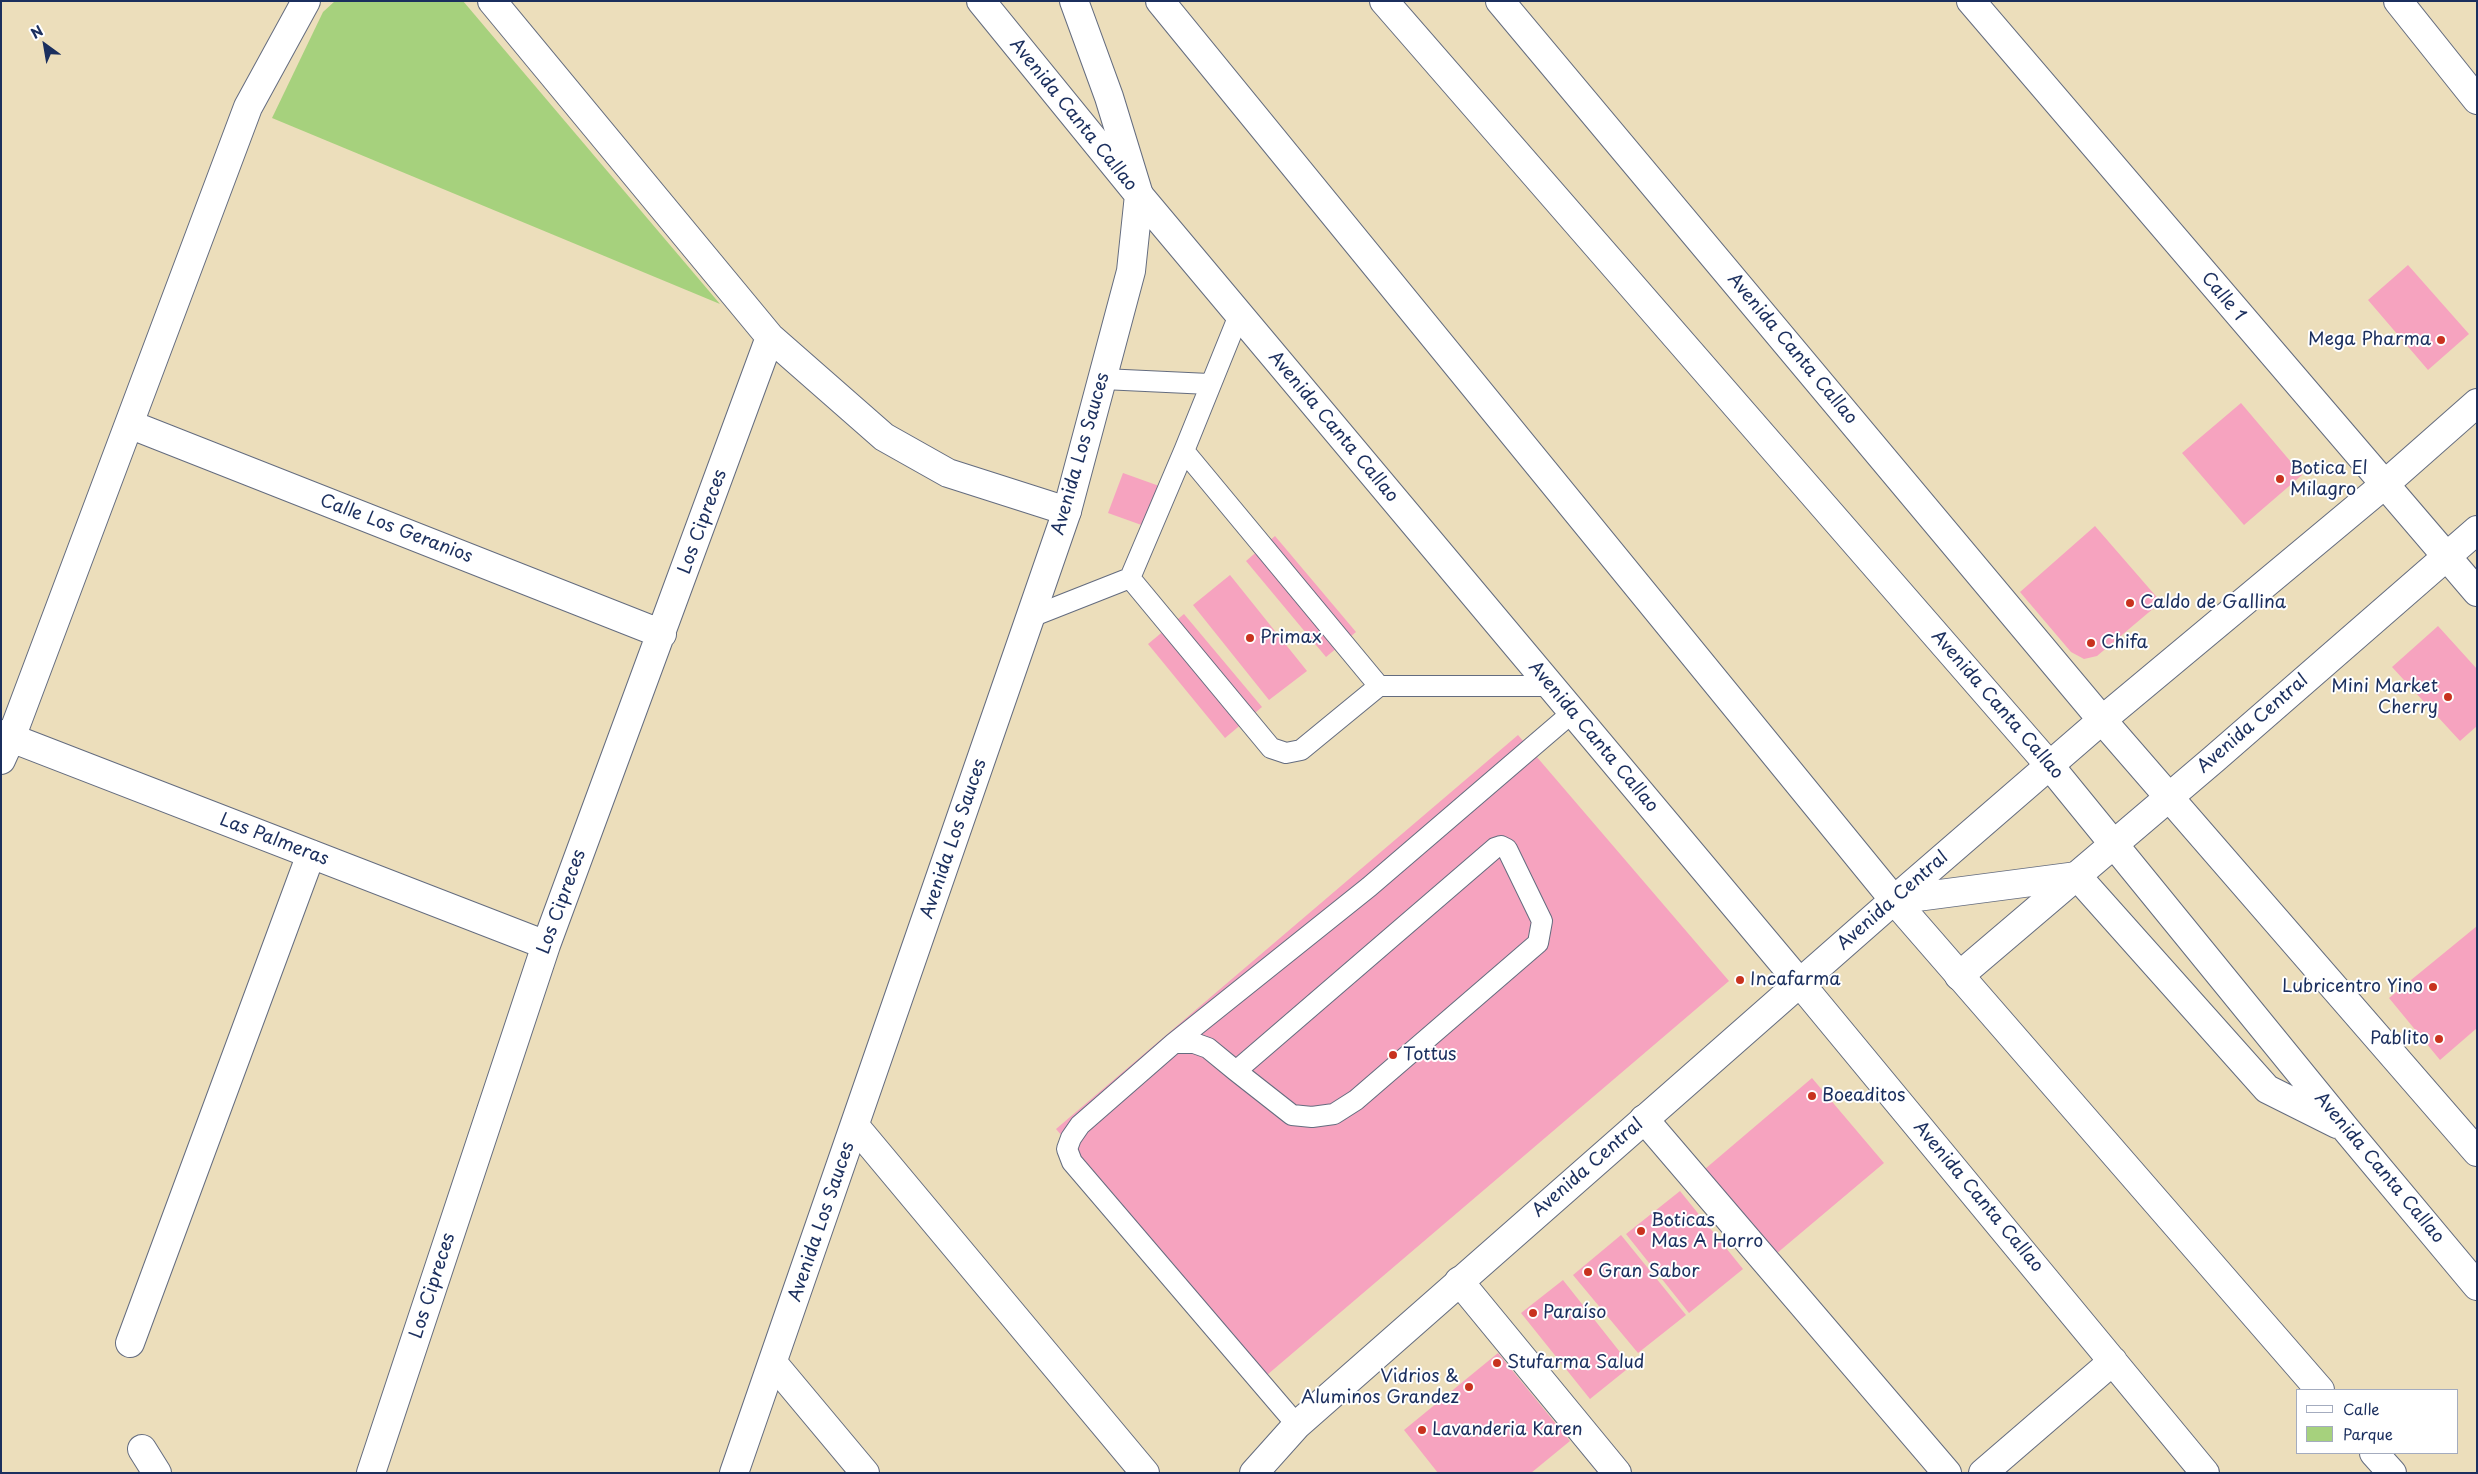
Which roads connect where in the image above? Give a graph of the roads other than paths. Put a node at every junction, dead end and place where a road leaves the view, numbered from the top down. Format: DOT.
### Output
graph roads {
  1 [pos="306,1"];
  2 [pos="492,1"];
  3 [pos="981,1"];
  4 [pos="1074,1"];
  5 [pos="1160,1"];
  6 [pos="1384,1"];
  7 [pos="1500,1"];
  8 [pos="1971,1"];
  9 [pos="2409,7"];
  10 [pos="2477,100"];
  11 [pos="1139,196"];
  12 [pos="1239,315"];
  13 [pos="770,337"];
  14 [pos="1103,379"];
  15 [pos="1209,384"];
  16 [pos="2477,403"];
  17 [pos="129,424"];
  18 [pos="1184,451"];
  19 [pos="2384,485"];
  20 [pos="1067,511"];
  21 [pos="2477,530"];
  22 [pos="2446,556"];
  23 [pos="1130,578"];
  24 [pos="2477,592"];
  25 [pos="1031,617"];
  26 [pos="662,634"];
  27 [pos="1379,686"];
  28 [pos="1550,686"];
  29 [pos="1573,712"];
  30 [pos="2102,720"];
  31 [pos="5,744"];
  32 [pos="2050,766"];
  33 [pos="2168,796"];
  34 [pos="2115,843"];
  35 [pos="311,854"];
  36 [pos="2077,876"];
  37 [pos="1894,900"];
  38 [pos="546,944"];
  39 [pos="1959,976"];
  40 [pos="1799,982"];
  41 [pos="1174,1043"];
  42 [pos="1236,1070"];
  43 [pos="1644,1119"];
  44 [pos="855,1126"];
  45 [pos="2345,1128"];
  46 [pos="2477,1152"];
  47 [pos="1459,1282"];
  48 [pos="2477,1286"];
  49 [pos="130,1343"];
  50 [pos="2113,1360"];
  51 [pos="773,1363"];
  52 [pos="2319,1389"];
  53 [pos="1297,1425"];
  54 [pos="142,1449"];
  55 [pos="2375,1454"];
  56 [pos="157,1473"];
  57 [pos="371,1473"];
  58 [pos="734,1473"];
  59 [pos="865,1473"];
  60 [pos="1144,1473"];
  61 [pos="1254,1473"];
  62 [pos="1617,1473"];
  63 [pos="1947,1473"];
  64 [pos="1983,1473"];
  65 [pos="2205,1473"];
  66 [pos="2392,1473"];
  1 -- 17 [label="street"];
  2 -- 13 [label="street"];
  3 -- 11 [label="street, Avenida Canta Callao"];
  4 -- 11 [label="street"];
  5 -- 37 [label="street"];
  6 -- 32 [label="street, Avenida Canta Callao"];
  7 -- 30 [label="street, Avenida Canta Callao"];
  8 -- 19 [label="street, Calle 1"];
  9 -- 10 [label="street"];
  11 -- 12 [label="street, Avenida Canta Callao"];
  11 -- 14 [label="street, Avenida Los Sauces"];
  12 -- 15 [label="lane"];
  12 -- 28 [label="street, Avenida Canta Callao"];
  13 -- 20 [label="street"];
  13 -- 26 [label="street, Los Cipreces"];
  14 -- 15 [label="lane"];
  14 -- 20 [label="street, Avenida Los Sauces"];
  15 -- 18 [label="lane"];
  16 -- 19 [label="street, Avenida Central"];
  17 -- 26 [label="street, Calle Los Geranios"];
  17 -- 31 [label="street"];
  18 -- 23 [label="lane"];
  18 -- 27 [label="lane"];
  19 -- 22 [label="street, Calle 1"];
  19 -- 30 [label="street, Avenida Central"];
  20 -- 25 [label="street, Avenida Los Sauces"];
  21 -- 22 [label="street, Avenida Central"];
  22 -- 24 [label="street, Calle 1"];
  22 -- 33 [label="street, Avenida Central"];
  23 -- 25 [label="lane"];
  23 -- 27 [label="lane"];
  25 -- 44 [label="street, Avenida Los Sauces"];
  26 -- 38 [label="street, Los Cipreces"];
  27 -- 28 [label="lane"];
  28 -- 29 [label="street, Avenida Canta Callao"];
  29 -- 40 [label="street, Avenida Canta Callao"];
  29 -- 41 [label="lane"];
  30 -- 32 [label="street, Avenida Central"];
  30 -- 33 [label="street, Avenida Canta Callao"];
  31 -- 35 [label="street, Las Palmeras"];
  32 -- 34 [label="street, Avenida Canta Callao"];
  32 -- 37 [label="street, Avenida Central"];
  33 -- 34 [label="street, Avenida Central"];
  33 -- 46 [label="street, Avenida Canta Callao"];
  34 -- 36 [label="street, Avenida Central"];
  34 -- 45 [label="street, Avenida Canta Callao"];
  35 -- 38 [label="street, Las Palmeras"];
  35 -- 49 [label="street"];
  36 -- 37 [label="street"];
  36 -- 39 [label="street, Avenida Central"];
  36 -- 45 [label="street"];
  37 -- 39 [label="street"];
  37 -- 40 [label="street, Avenida Central"];
  38 -- 57 [label="street, Los Cipreces"];
  39 -- 52 [label="street"];
  40 -- 43 [label="street, Avenida Central"];
  40 -- 50 [label="street, Avenida Canta Callao"];
  41 -- 42 [label="lane"];
  41 -- 53 [label="lane"];
  42 -- 42 [label="lane"];
  43 -- 47 [label="street, Avenida Central"];
  43 -- 63 [label="street"];
  44 -- 51 [label="street, Avenida Los Sauces"];
  44 -- 60 [label="street"];
  45 -- 48 [label="street, Avenida Canta Callao"];
  47 -- 53 [label="street, Avenida Central"];
  47 -- 62 [label="street"];
  50 -- 64 [label="street"];
  50 -- 65 [label="street, Avenida Canta Callao"];
  51 -- 58 [label="street, Avenida Los Sauces"];
  51 -- 59 [label="street"];
  53 -- 61 [label="street, Avenida Central"];
  54 -- 56 [label="street"];
  55 -- 66 [label="street"];
}
